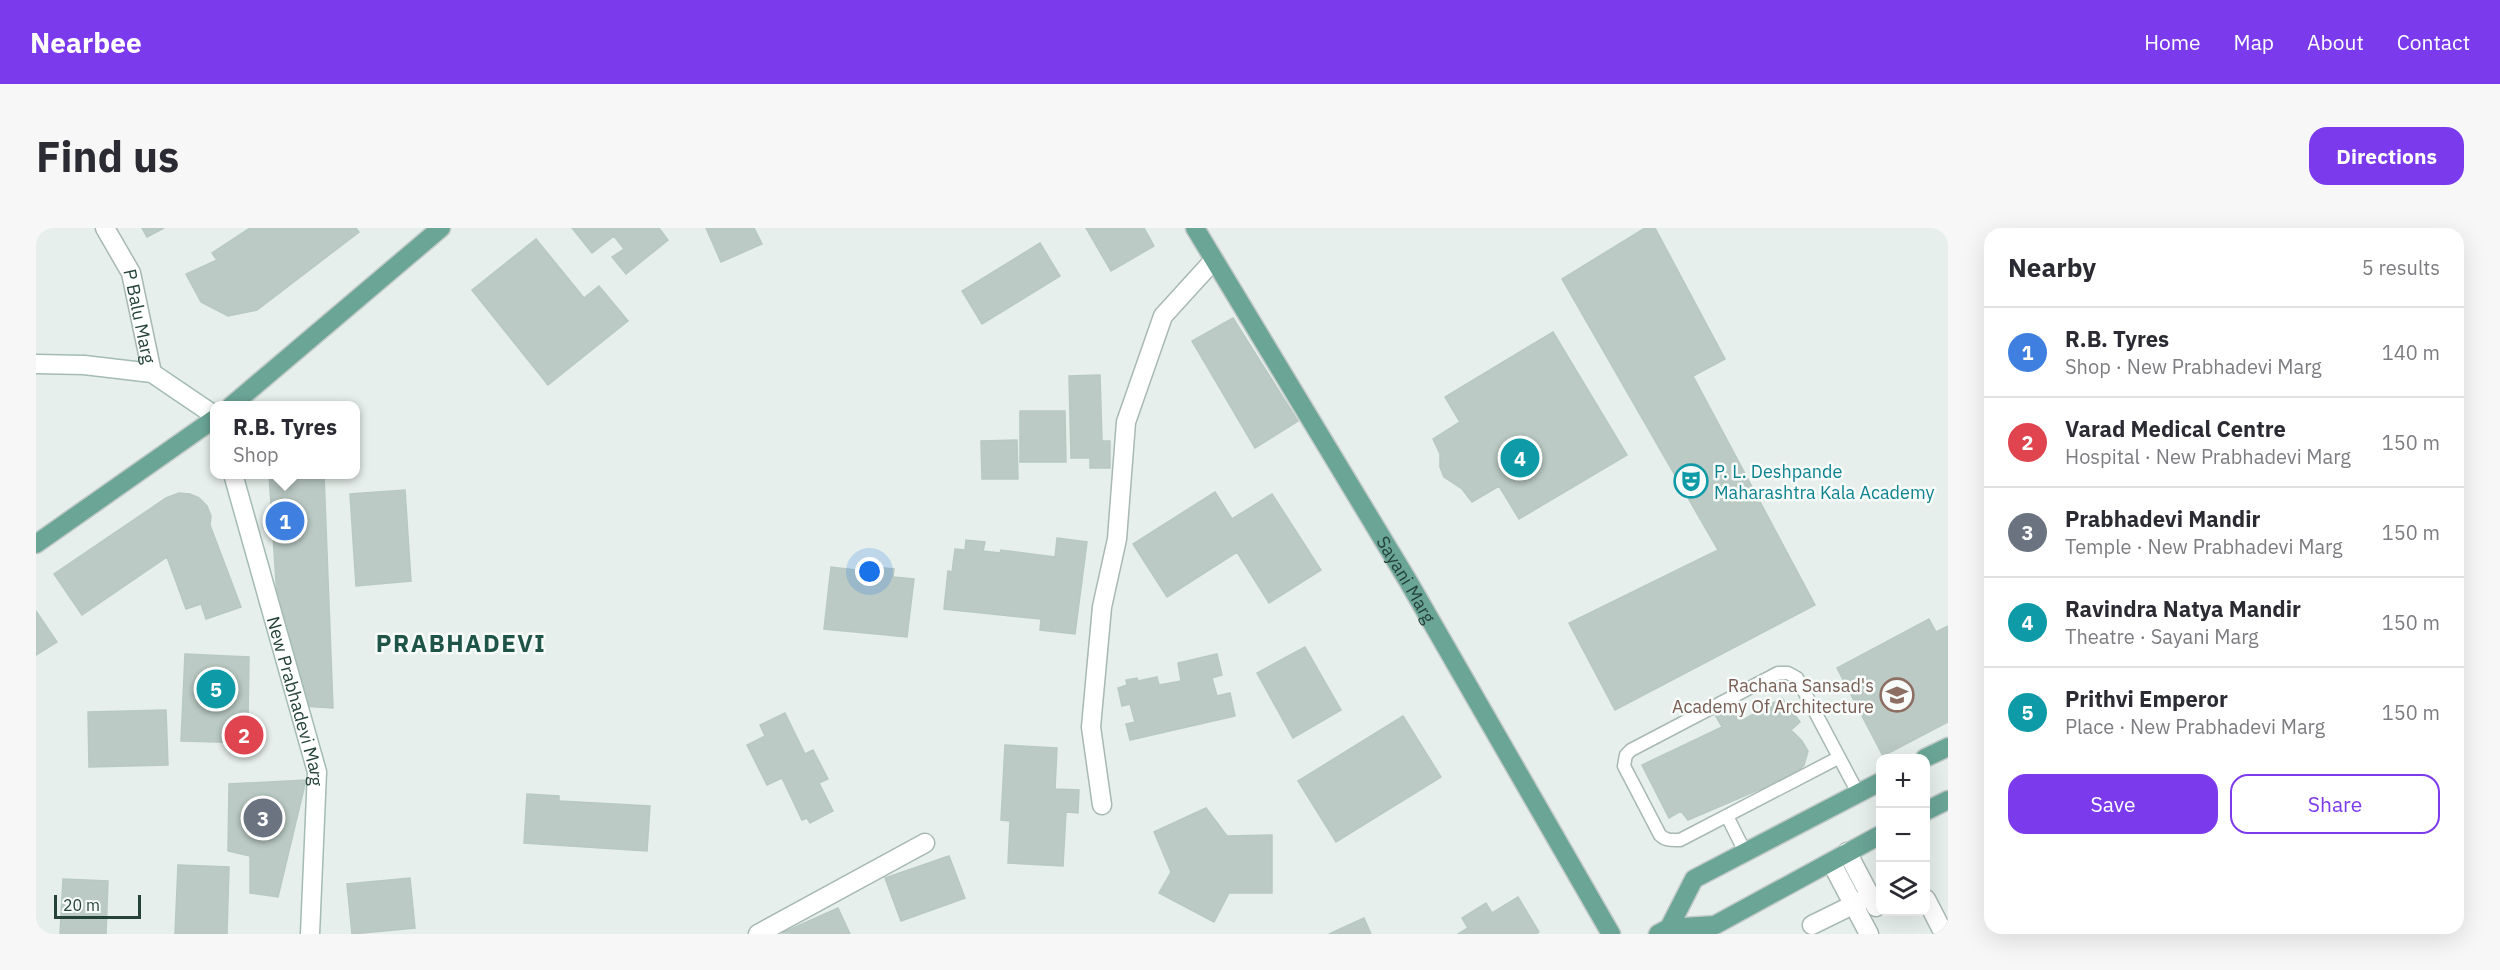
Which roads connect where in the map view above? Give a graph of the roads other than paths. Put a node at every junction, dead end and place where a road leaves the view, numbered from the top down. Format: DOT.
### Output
graph roads {
  1 [pos="105,228"];
  2 [pos="441,228"];
  3 [pos="1195,228"];
  4 [pos="1214,260"];
  5 [pos="36,364"];
  6 [pos="152,373"];
  7 [pos="236,401"];
  8 [pos="210,414"];
  9 [pos="210,420"];
  10 [pos="234,479"];
  11 [pos="36,544"];
  12 [pos="1948,747"];
  13 [pos="1930,756"];
  14 [pos="1838,758"];
  15 [pos="1876,784"];
  16 [pos="1858,793"];
  17 [pos="1948,800"];
  18 [pos="1102,805"];
  19 [pos="1930,809"];
  20 [pos="1727,816"];
  21 [pos="1876,837"];
  22 [pos="925,843"];
  23 [pos="1745,852"];
  24 [pos="1848,852"];
  25 [pos="1831,861"];
  26 [pos="1852,906"];
  27 [pos="1930,907"];
  28 [pos="1812,925"];
  29 [pos="1664,931"];
  30 [pos="310,934"];
  31 [pos="758,934"];
  32 [pos="1611,934"];
  33 [pos="1869,934"];
  34 [pos="1944,934"];
  1 -- 6 [label="street, P Balu Marg"];
  2 -- 7 [label="main road"];
  3 -- 4 [label="main road, Sayani Marg"];
  4 -- 18 [label="street"];
  4 -- 32 [label="main road, Sayani Marg"];
  5 -- 6 [label="street"];
  6 -- 8 [label="street, P Balu Marg"];
  9 -- 11 [label="main road"];
  10 -- 30 [label="street, New Prabhadevi Marg"];
  12 -- 13 [label="main road"];
  14 -- 16 [label="lane"];
  14 -- 20 [label="lane"];
  14 -- 20 [label="lane"];
  15 -- 16 [label="main road"];
  16 -- 23 [label="main road"];
  17 -- 19 [label="main road"];
  20 -- 23 [label="lane"];
  21 -- 24 [label="main road"];
  22 -- 31 [label="street"];
  23 -- 29 [label="main road"];
  24 -- 25 [label="main road"];
  24 -- 26 [label="street"];
  25 -- 26 [label="street"];
  25 -- 29 [label="main road"];
  26 -- 28 [label="street"];
  26 -- 33 [label="street"];
  27 -- 34 [label="street"];
}
